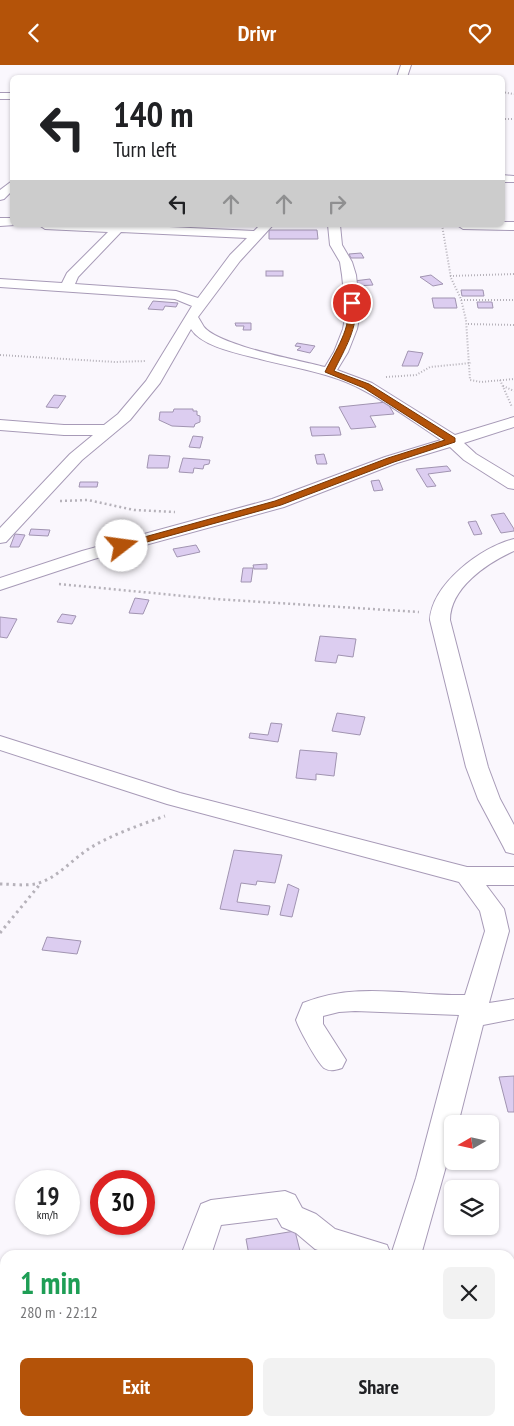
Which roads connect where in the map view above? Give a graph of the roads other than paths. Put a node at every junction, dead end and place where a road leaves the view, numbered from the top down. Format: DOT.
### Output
graph roads {
  1 [pos="10,187"];
  2 [pos="0,195"];
  3 [pos="119,227"];
  4 [pos="334,227"];
  5 [pos="262,230"];
  6 [pos="0,283"];
  7 [pos="67,287"];
  8 [pos="212,291"];
  9 [pos="176,295"];
  10 [pos="196,311"];
  11 [pos="329,372"];
  12 [pos="514,422"];
  13 [pos="0,425"];
  14 [pos="108,430"];
  15 [pos="452,440"];
  16 [pos="514,484"];
  17 [pos="0,538"];
  18 [pos="514,544"];
  19 [pos="0,584"];
  20 [pos="0,743"];
  21 [pos="514,846"];
  22 [pos="467,876"];
  23 [pos="514,876"];
  24 [pos="514,1009"];
  25 [pos="474,1010"];
  26 [pos="333,1059"];
  27 [pos="198,1250"];
  28 [pos="357,1250"];
  29 [pos="408,1250"];
  1 -- 2 [label="street"];
  3 -- 5 [label="street"];
  3 -- 7 [label="street"];
  4 -- 11 [label="street"];
  5 -- 8 [label="street"];
  6 -- 7 [label="street"];
  7 -- 9 [label="street"];
  8 -- 9 [label="street"];
  8 -- 10 [label="street"];
  9 -- 10 [label="street"];
  10 -- 11 [label="street"];
  10 -- 14 [label="street"];
  11 -- 15 [label="street"];
  12 -- 15 [label="street"];
  13 -- 14 [label="street"];
  14 -- 17 [label="street"];
  15 -- 16 [label="street"];
  15 -- 19 [label="street"];
  18 -- 21 [label="street"];
  20 -- 22 [label="street"];
  22 -- 23 [label="street"];
  22 -- 25 [label="street"];
  24 -- 25 [label="street"];
  25 -- 26 [label="street"];
  25 -- 29 [label="street"];
  27 -- 28 [label="street"];
}
